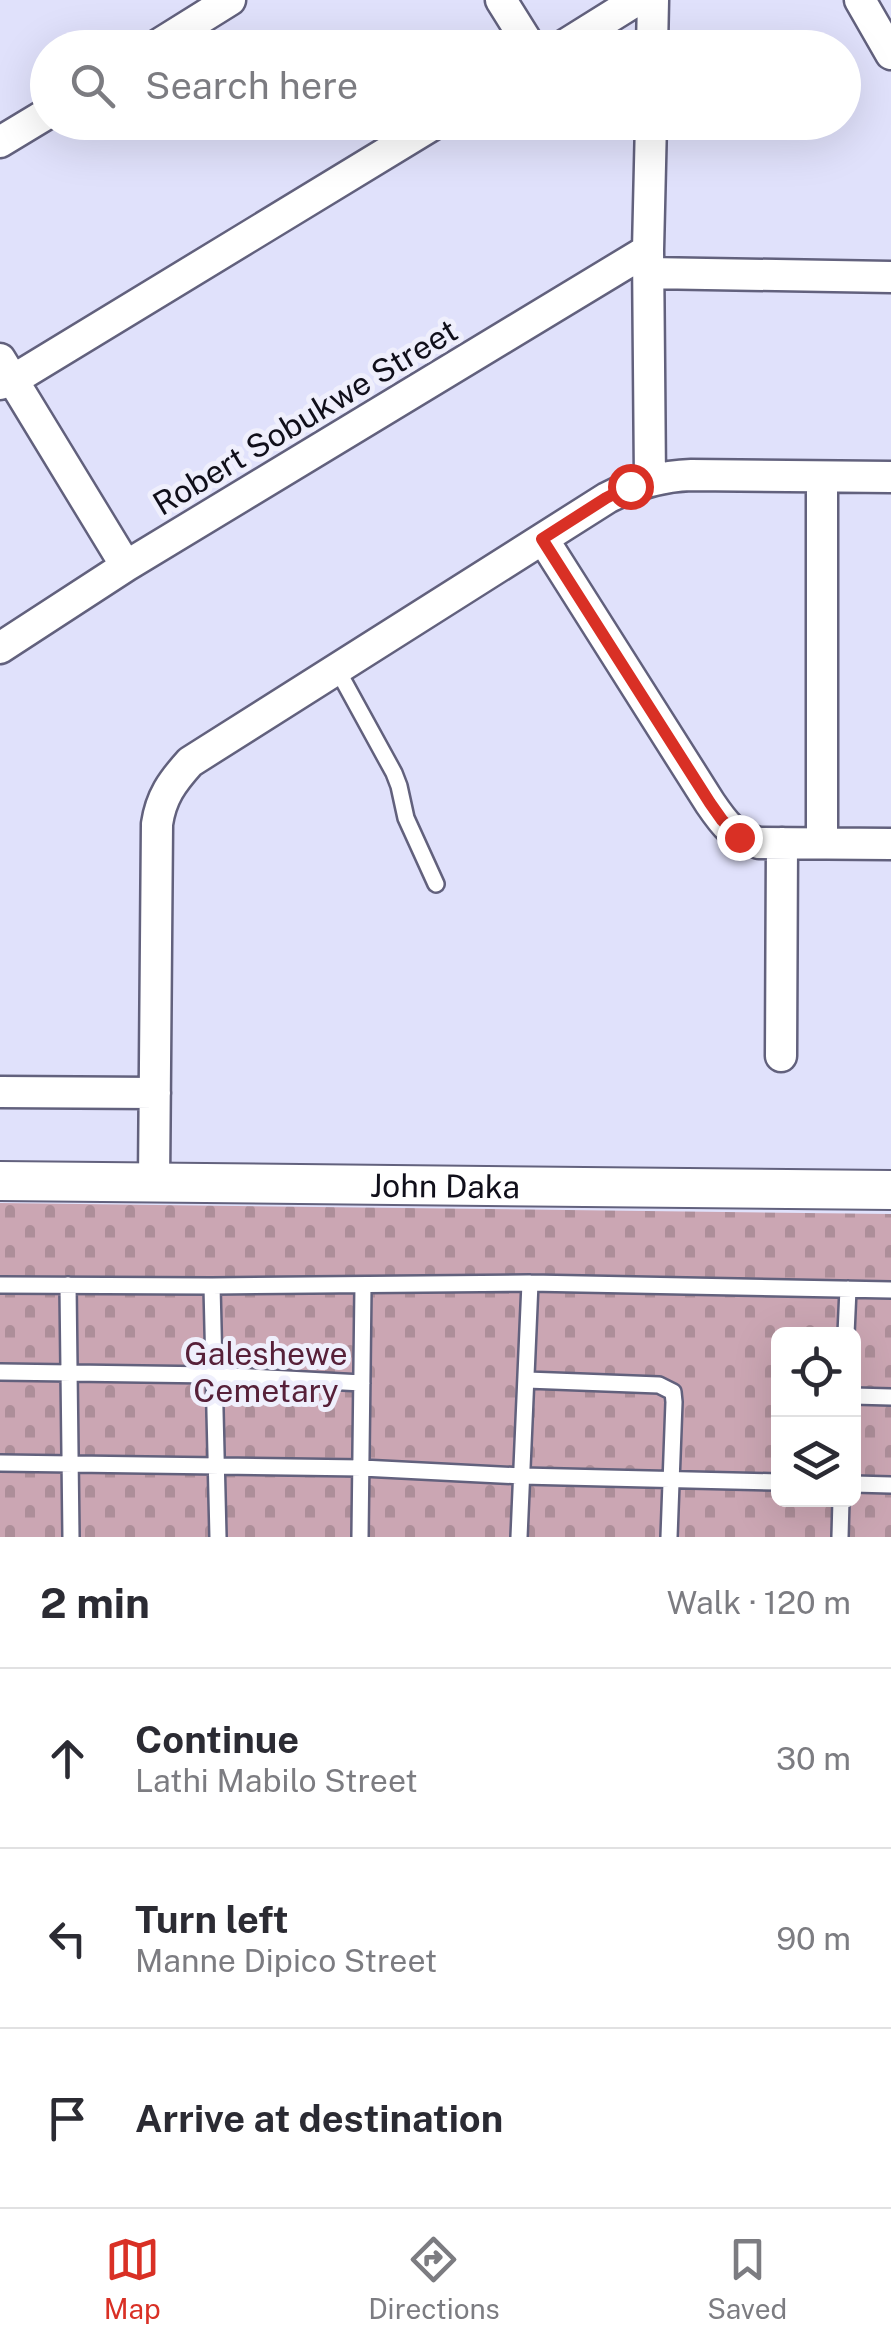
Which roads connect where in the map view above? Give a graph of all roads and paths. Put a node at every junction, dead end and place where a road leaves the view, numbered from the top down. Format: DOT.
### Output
graph roads {
  1 [pos="230,0"];
  2 [pos="501,0"];
  3 [pos="637,0"];
  4 [pos="653,0"];
  5 [pos="860,0"];
  6 [pos="182,30"];
  7 [pos="520,30"];
  8 [pos="589,30"];
  9 [pos="652,30"];
  10 [pos="891,54"];
  11 [pos="30,124"];
  12 [pos="406,140"];
  13 [pos="650,140"];
  14 [pos="0,142"];
  15 [pos="649,262"];
  16 [pos="891,277"];
  17 [pos="4,374"];
  18 [pos="822,476"];
  19 [pos="891,477"];
  20 [pos="650,480"];
  21 [pos="542,539"];
  22 [pos="126,566"];
  23 [pos="0,648"];
  24 [pos="337,670"];
  25 [pos="822,842"];
  26 [pos="782,843"];
  27 [pos="891,844"];
  28 [pos="436,884"];
  29 [pos="780,1056"];
  30 [pos="0,1092"];
  31 [pos="156,1093"];
  32 [pos="0,1182"];
  33 [pos="154,1183"];
  34 [pos="891,1190"];
  35 [pos="530,1283"];
  36 [pos="0,1285"];
  37 [pos="68,1285"];
  38 [pos="212,1286"];
  39 [pos="363,1286"];
  40 [pos="848,1288"];
  41 [pos="891,1290"];
  42 [pos="846,1327"];
  43 [pos="0,1372"];
  44 [pos="68,1373"];
  45 [pos="214,1376"];
  46 [pos="527,1380"];
  47 [pos="362,1383"];
  48 [pos="861,1396"];
  49 [pos="891,1397"];
  50 [pos="0,1463"];
  51 [pos="69,1465"];
  52 [pos="217,1467"];
  53 [pos="362,1468"];
  54 [pos="522,1476"];
  55 [pos="671,1479"];
  56 [pos="771,1482"];
  57 [pos="861,1484"];
  58 [pos="891,1485"];
  59 [pos="840,1507"];
  60 [pos="71,1537"];
  61 [pos="218,1537"];
  62 [pos="360,1537"];
  63 [pos="519,1537"];
  64 [pos="669,1537"];
  65 [pos="840,1537"];
  1 -- 6 [label="street"];
  2 -- 7 [label="street"];
  3 -- 8 [label="street"];
  4 -- 9 [label="street"];
  5 -- 10 [label="street"];
  11 -- 14 [label="street"];
  12 -- 17 [label="street"];
  13 -- 15 [label="street"];
  15 -- 16 [label="street"];
  15 -- 20 [label="street"];
  15 -- 22 [label="street, Robert Sobukwe Street"];
  17 -- 22 [label="street"];
  18 -- 19 [label="street"];
  18 -- 20 [label="street"];
  18 -- 25 [label="street"];
  20 -- 21 [label="street"];
  21 -- 24 [label="street"];
  21 -- 26 [label="street"];
  22 -- 23 [label="street, Robert Sobukwe Street"];
  24 -- 28 [label="lane"];
  24 -- 31 [label="street"];
  25 -- 26 [label="street"];
  25 -- 27 [label="street"];
  26 -- 29 [label="street"];
  30 -- 31 [label="street"];
  31 -- 33 [label="street"];
  32 -- 33 [label="street, John Daka"];
  33 -- 34 [label="street, John Daka"];
  35 -- 39 [label="lane"];
  35 -- 40 [label="lane"];
  35 -- 46 [label="lane"];
  36 -- 37 [label="lane"];
  37 -- 38 [label="lane"];
  37 -- 44 [label="lane"];
  38 -- 39 [label="lane"];
  38 -- 45 [label="lane"];
  39 -- 47 [label="lane"];
  40 -- 41 [label="lane"];
  40 -- 42 [label="lane"];
  43 -- 44 [label="lane"];
  44 -- 45 [label="lane"];
  44 -- 51 [label="lane"];
  45 -- 47 [label="lane"];
  45 -- 52 [label="lane"];
  46 -- 54 [label="lane"];
  46 -- 55 [label="lane"];
  47 -- 53 [label="lane"];
  48 -- 49 [label="lane"];
  50 -- 51 [label="lane"];
  51 -- 52 [label="lane"];
  51 -- 60 [label="lane"];
  52 -- 53 [label="lane"];
  52 -- 61 [label="lane"];
  53 -- 54 [label="lane"];
  53 -- 62 [label="lane"];
  54 -- 55 [label="lane"];
  54 -- 63 [label="lane"];
  55 -- 56 [label="lane"];
  55 -- 64 [label="lane"];
  57 -- 58 [label="lane"];
  59 -- 65 [label="lane"];
}
